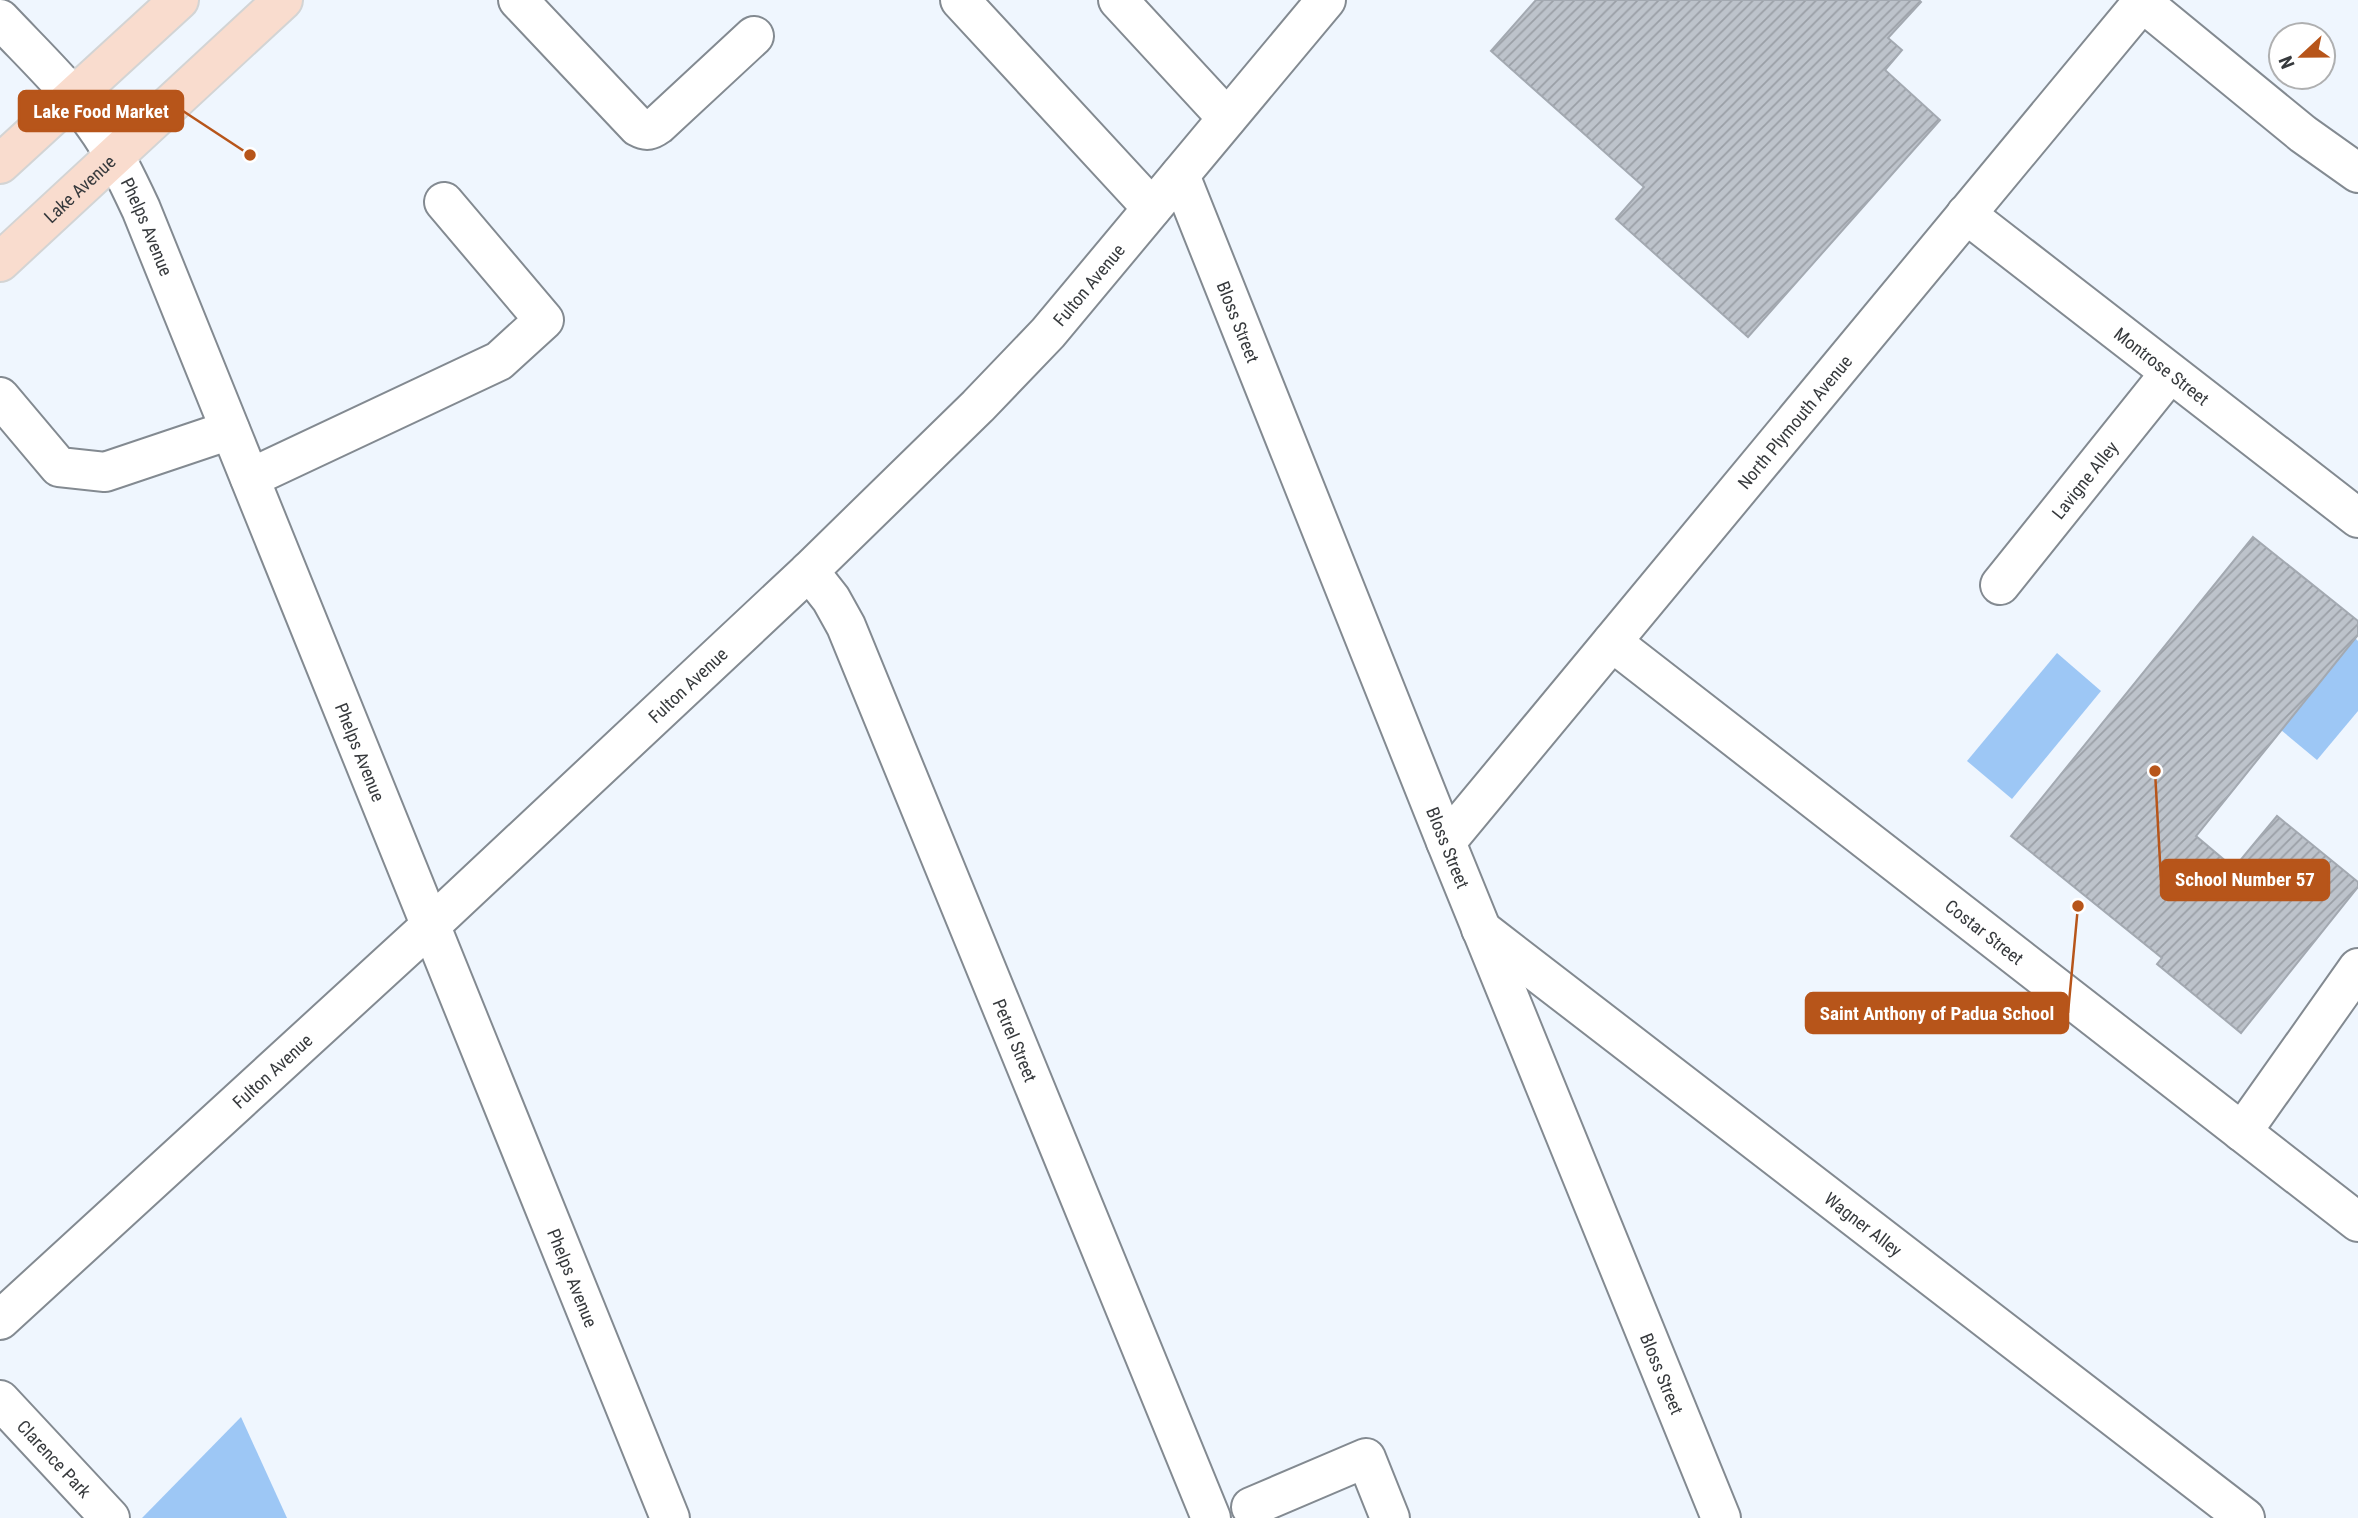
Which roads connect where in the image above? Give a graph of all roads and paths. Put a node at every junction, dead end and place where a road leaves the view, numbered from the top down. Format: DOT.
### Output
graph roads {
  1 [pos="178,0"];
  2 [pos="283,0"];
  3 [pos="518,0"];
  4 [pos="960,0"];
  5 [pos="1118,0"];
  6 [pos="2143,1"];
  7 [pos="1312,5"];
  8 [pos="0,19"];
  9 [pos="754,36"];
  10 [pos="72,96"];
  11 [pos="1227,118"];
  12 [pos="115,158"];
  13 [pos="0,164"];
  14 [pos="2358,173"];
  15 [pos="1180,175"];
  16 [pos="444,202"];
  17 [pos="1152,208"];
  18 [pos="1966,214"];
  19 [pos="0,262"];
  20 [pos="2170,373"];
  21 [pos="0,397"];
  22 [pos="230,430"];
  23 [pos="250,478"];
  24 [pos="2358,519"];
  25 [pos="810,571"];
  26 [pos="2000,585"];
  27 [pos="1612,642"];
  28 [pos="1446,842"];
  29 [pos="430,926"];
  30 [pos="1481,929"];
  31 [pos="2358,968"];
  32 [pos="2242,1132"];
  33 [pos="2358,1222"];
  34 [pos="0,1320"];
  35 [pos="0,1400"];
  36 [pos="1251,1507"];
  37 [pos="110,1518"];
  38 [pos="670,1518"];
  39 [pos="1211,1518"];
  40 [pos="1390,1518"];
  41 [pos="1721,1518"];
  42 [pos="2245,1518"];
  1 -- 10 [label="main road"];
  2 -- 12 [label="main road, Lake Avenue"];
  3 -- 9 [label="street"];
  4 -- 17 [label="street"];
  5 -- 11 [label="street"];
  6 -- 14 [label="street"];
  6 -- 18 [label="street, North Plymouth Avenue"];
  7 -- 11 [label="street, Fulton Avenue"];
  8 -- 10 [label="street, Phelps Avenue"];
  10 -- 12 [label="street, Phelps Avenue"];
  10 -- 13 [label="main road"];
  11 -- 15 [label="street, Fulton Avenue"];
  12 -- 19 [label="main road, Lake Avenue"];
  12 -- 22 [label="street, Phelps Avenue"];
  15 -- 17 [label="street, Fulton Avenue"];
  15 -- 28 [label="street, Bloss Street"];
  16 -- 23 [label="street"];
  17 -- 25 [label="street, Fulton Avenue"];
  18 -- 20 [label="street, Montrose Street"];
  18 -- 27 [label="street, North Plymouth Avenue"];
  20 -- 24 [label="street, Montrose Street"];
  20 -- 26 [label="street, Lavigne Alley"];
  21 -- 22 [label="street"];
  22 -- 23 [label="street, Phelps Avenue"];
  23 -- 29 [label="street, Phelps Avenue"];
  25 -- 29 [label="street, Fulton Avenue"];
  25 -- 39 [label="street, Petrel Street"];
  27 -- 28 [label="street, North Plymouth Avenue"];
  27 -- 32 [label="street, Costar Street"];
  28 -- 30 [label="street, Bloss Street"];
  29 -- 34 [label="street, Fulton Avenue"];
  29 -- 38 [label="street, Phelps Avenue"];
  30 -- 41 [label="street, Bloss Street"];
  30 -- 42 [label="street, Wagner Alley"];
  31 -- 32 [label="street"];
  32 -- 33 [label="street, Costar Street"];
  35 -- 37 [label="street, Clarence Park"];
  36 -- 40 [label="street"];
}
